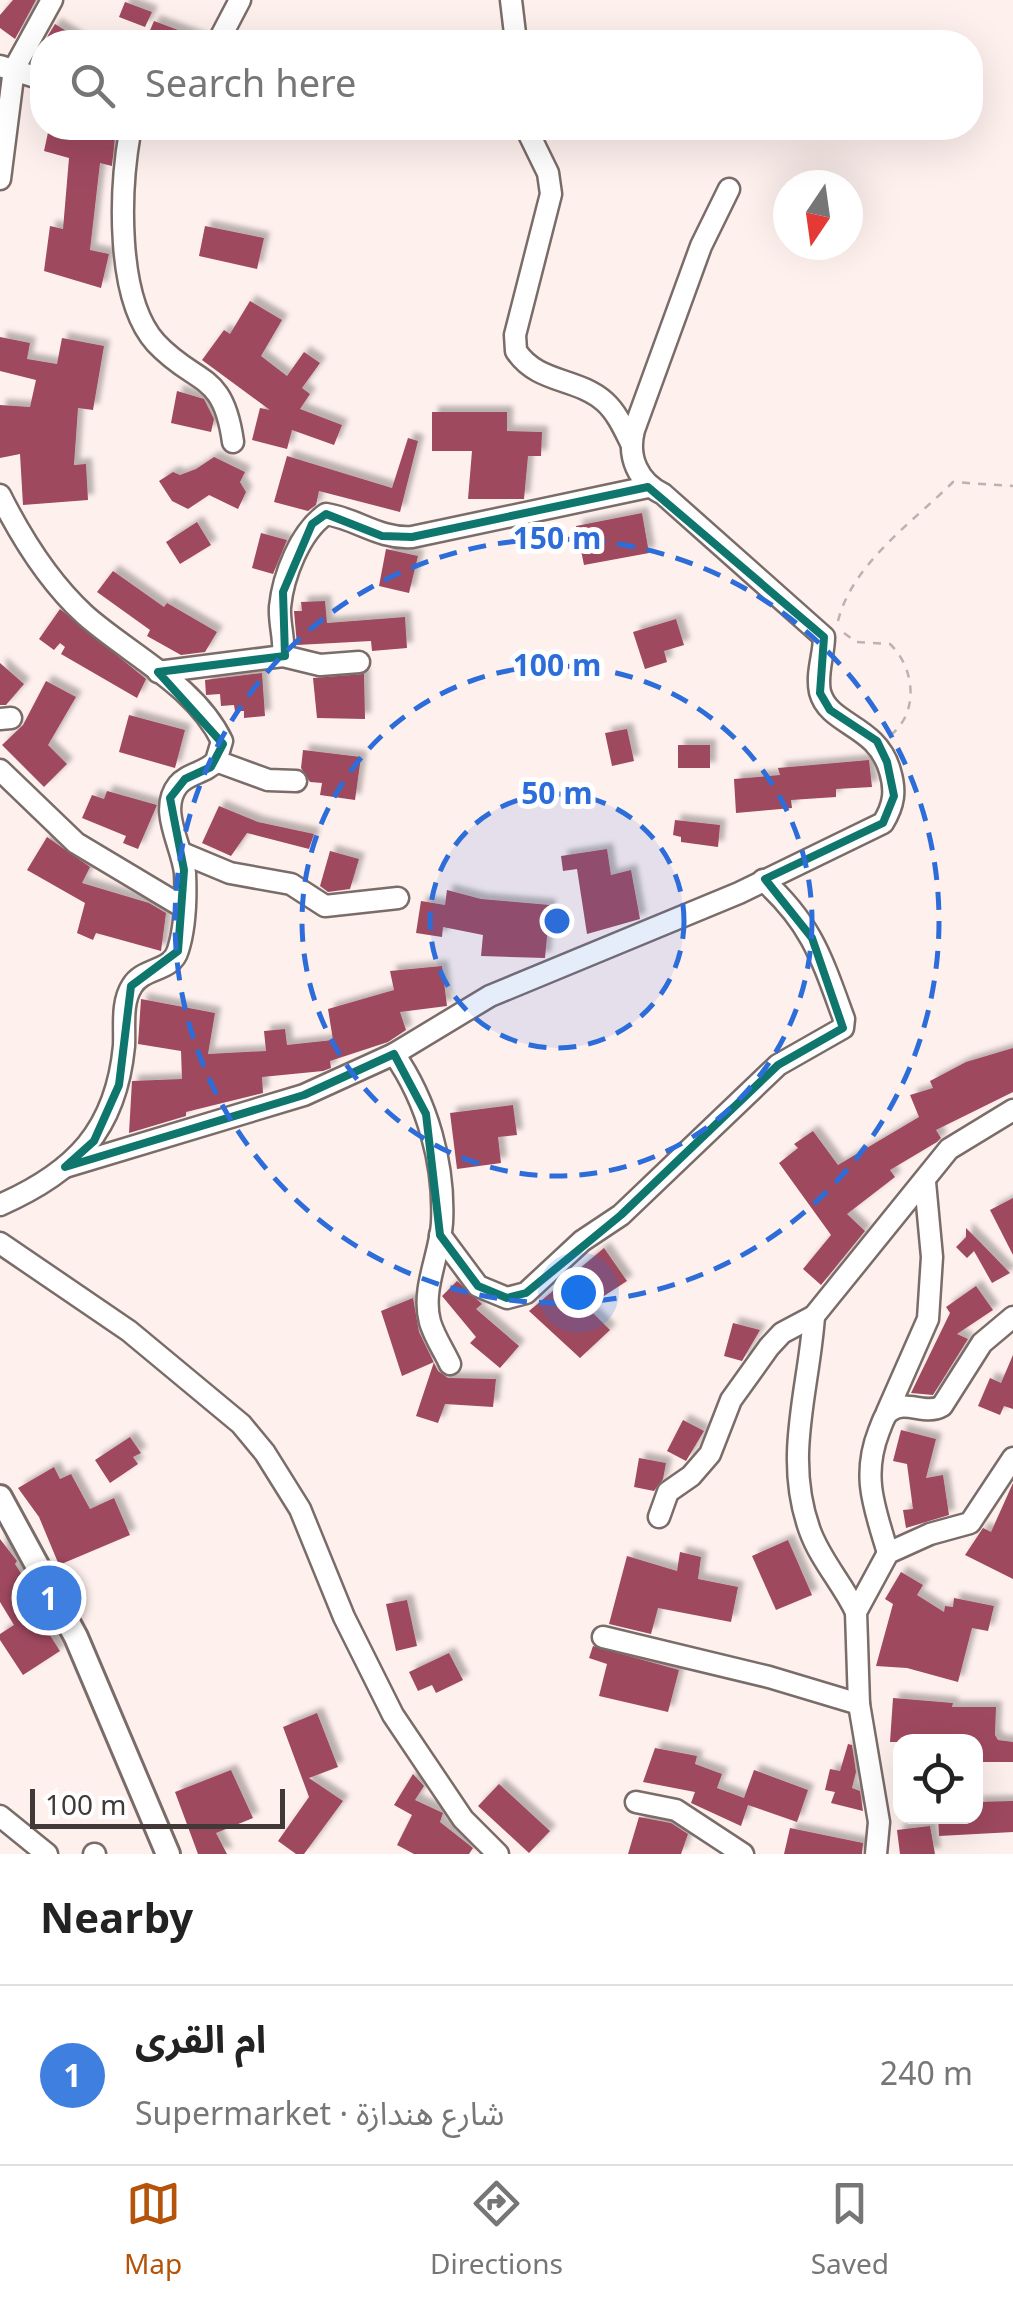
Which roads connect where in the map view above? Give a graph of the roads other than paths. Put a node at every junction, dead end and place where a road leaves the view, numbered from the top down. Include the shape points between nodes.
1 (52, 0) edge
2 (240, 0) edge
3 (511, 0) edge
4 (32, 30) edge
5 (224, 30) edge
6 (515, 30) edge
7 (30, 33) edge
8 (7, 68) edge
9 (131, 140) edge
10 (532, 140) edge
11 (0, 178) edge
12 (729, 189) dead end
13 (233, 442) dead end
14 (631, 443) junction
15 (648, 487) junction
16 (0, 495) edge
17 (283, 656) junction
18 (359, 662) dead end
19 (158, 672) junction
20 (216, 762) junction
21 (0, 770) edge
22 (296, 781) dead end
23 (182, 853) junction
24 (763, 880) junction
25 (398, 898) dead end
26 (183, 907) junction
27 (394, 1054) junction
28 (1013, 1110) edge
29 (65, 1167) junction
30 (925, 1182) junction
31 (23, 1196) junction
32 (0, 1205) edge
33 (440, 1235) junction
34 (2, 1239) edge
35 (814, 1316) junction
36 (1013, 1317) edge
37 (450, 1364) dead end
38 (887, 1412) junction
39 (1013, 1458) edge
40 (0, 1497) edge
41 (660, 1517) dead end
42 (888, 1553) junction
43 (856, 1612) junction
44 (602, 1637) dead end
45 (858, 1704) junction
46 (636, 1802) dead end
47 (0, 1816) edge
48 (47, 1854) edge
49 (168, 1854) edge
50 (498, 1854) edge
51 (743, 1854) edge
52 (876, 1854) edge

1 - 4 street
2 - 5 street
3 - 6 street
7 - 8 street
8 - 11 street
9 - 13 street via 124,206 133,297 156,342 223,398
10 - 14 street via 551,194 516,350 538,374 604,402
12 - 14 street via 701,246
14 - 15 street
15 - 17 street via 412,537 382,536 326,514 312,524 286,580
15 - 24 street via 824,637 820,693 830,710 877,741 894,785 883,823
16 - 19 street via 48,576 85,615
17 - 18 street via 320,665
17 - 19 street
19 - 20 street via 216,729 222,741
20 - 22 street via 268,780
20 - 23 street via 185,779 170,798
21 - 26 street via 76,843
23 - 25 street via 230,874 292,884 325,906
23 - 26 street
24 - 27 street via 490,996
24 - 33 street via 802,919 843,1028 778,1065 621,1215 526,1293 507,1298 478,1286
26 - 29 street via 173,959 144,972 125,1005 119,1085 106,1118 94,1141
27 - 29 street via 287,1100
27 - 33 street via 426,1114
28 - 30 street via 949,1149
29 - 31 street
30 - 35 street
30 - 38 street via 932,1257 928,1319
31 - 32 street
31 - 34 street
33 - 37 street via 429,1283 430,1320
34 - 50 street via 129,1330 241,1424 300,1509 394,1715 463,1820
35 - 41 street via 769,1347 732,1400 710,1454 668,1492
35 - 43 street via 799,1406 800,1490 812,1534
36 - 38 street via 982,1343 942,1406
38 - 42 street via 868,1481
39 - 42 street via 970,1523
40 - 49 street via 76,1637
42 - 43 street
43 - 45 street
44 - 45 street
45 - 52 street via 879,1822
46 - 51 street via 676,1810
47 - 48 street

